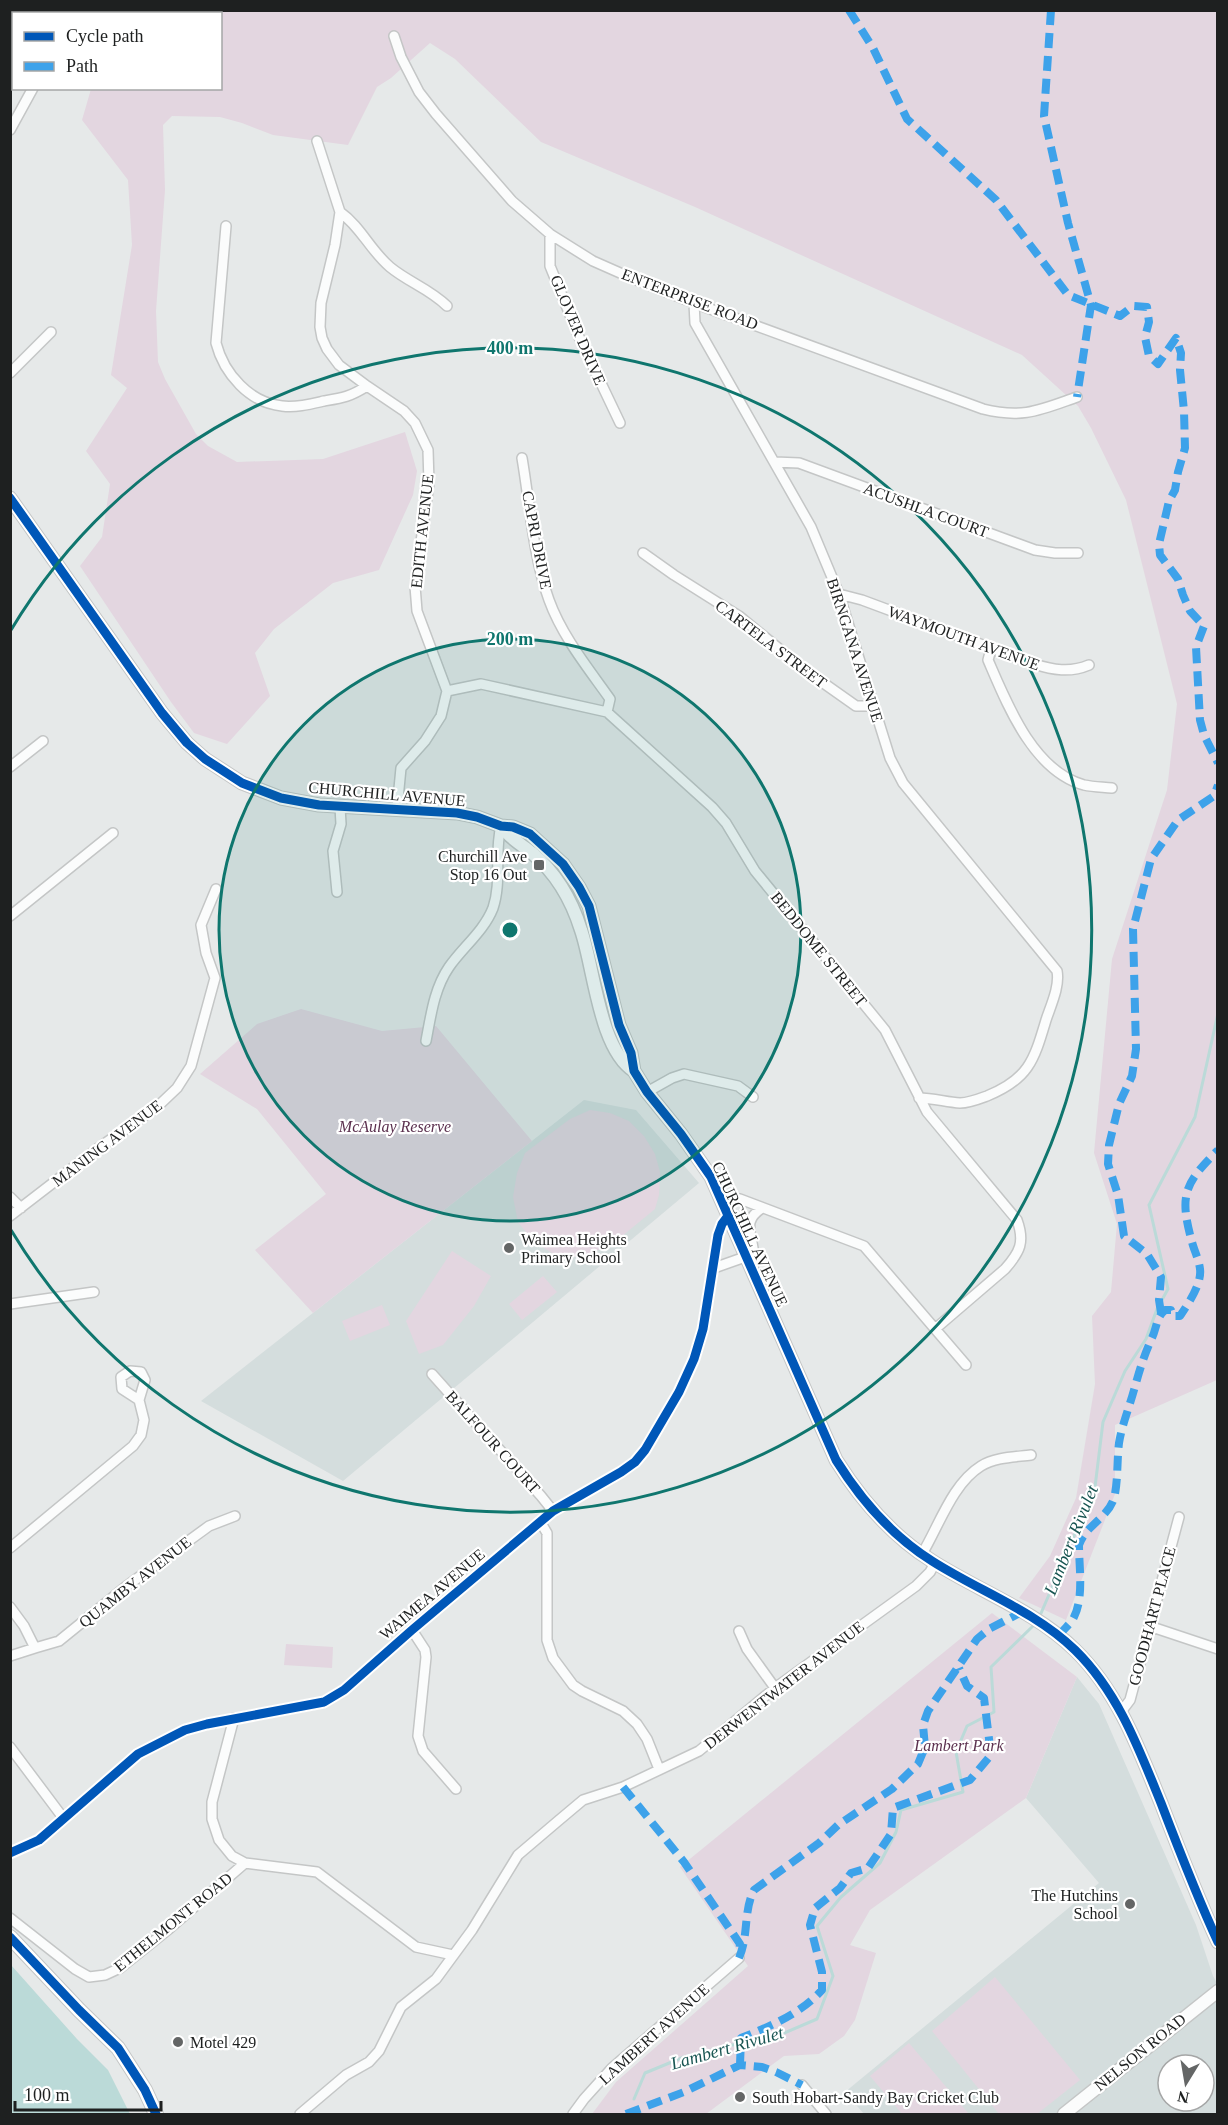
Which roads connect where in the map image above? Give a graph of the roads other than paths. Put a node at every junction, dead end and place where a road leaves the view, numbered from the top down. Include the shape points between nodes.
1 (394, 36) dead end
2 (32, 90) edge
3 (10, 130) edge
4 (317, 141) dead end
5 (340, 212) junction
6 (226, 226) dead end
7 (550, 234) junction
8 (694, 303) junction
9 (447, 306) dead end
10 (51, 332) dead end
11 (10, 372) edge
12 (366, 386) junction
13 (1077, 397) dead end
14 (620, 423) dead end
15 (522, 458) dead end
16 (775, 462) junction
17 (10, 498) edge
18 (643, 553) dead end
19 (1078, 553) dead end
20 (839, 594) junction
21 (991, 649) junction
22 (1089, 665) dead end
23 (447, 691) junction
24 (873, 706) junction
25 (607, 712) junction
26 (43, 741) dead end
27 (10, 768) edge
28 (1112, 788) dead end
29 (340, 807) junction
30 (397, 809) junction
31 (501, 826) junction
32 (113, 833) dead end
33 (216, 889) dead end
34 (336, 892) dead end
35 (11, 913) edge
36 (426, 1041) dead end
37 (647, 1092) junction
38 (753, 1097) dead end
39 (919, 1098) junction
40 (10, 1197) edge
41 (721, 1199) junction
42 (21, 1208) junction
43 (762, 1208) junction
44 (10, 1216) edge
45 (728, 1216) junction
46 (745, 1257) junction
47 (714, 1268) junction
48 (752, 1274) junction
49 (94, 1292) dead end
50 (10, 1304) edge
51 (935, 1329) junction
52 (966, 1365) dead end
53 (432, 1374) dead end
54 (139, 1400) dead end
55 (1031, 1455) dead end
56 (553, 1511) junction
57 (235, 1516) dead end
58 (1179, 1517) dead end
59 (541, 1523) junction
60 (10, 1548) edge
61 (922, 1554) junction
62 (935, 1563) junction
63 (10, 1607) edge
64 (1149, 1626) junction
65 (412, 1630) junction
66 (739, 1631) dead end
67 (35, 1648) junction
68 (1218, 1649) edge
69 (10, 1656) edge
70 (776, 1688) junction
71 (1121, 1712) junction
72 (234, 1718) junction
73 (10, 1747) edge
74 (659, 1768) junction
75 (456, 1789) dead end
76 (64, 1819) junction
77 (10, 1853) edge
78 (245, 1863) junction
79 (10, 1918) edge
80 (10, 1937) edge
81 (1218, 1942) edge
82 (453, 1955) junction
83 (739, 1958) dead end
84 (1218, 1991) edge
85 (802, 2085) dead end
86 (156, 2115) edge
87 (300, 2115) edge
88 (573, 2115) edge
89 (826, 2115) edge
90 (1064, 2115) edge

1 - 7 street, ENTERPRISE ROAD via 419,92 436,114 512,201
2 - 3 street
4 - 5 street, EDITH AVENUE
5 - 9 street via 353,221 387,264
5 - 12 street, EDITH AVENUE via 321,303 320,327 327,349 339,365
6 - 12 street via 216,343 235,380 265,402 283,406 351,396
7 - 8 street, ENTERPRISE ROAD via 593,261
7 - 14 street, GLOVER DRIVE via 550,266
8 - 13 street, ENTERPRISE ROAD via 983,409 1015,414 1034,412
8 - 16 street, BIRNGANA AVENUE via 696,323
10 - 11 street
12 - 23 street, EDITH AVENUE via 404,411 415,423 428,450 429,483 415,586 417,611
15 - 25 street, CAPRI DRIVE via 549,601 562,628 610,699
16 - 19 street, ACUSHLA COURT via 799,463 1035,550
16 - 20 street, BIRNGANA AVENUE via 812,527
17 - 29 street, CHURCHILL AVENUE via 187,743 242,783 281,798
18 - 24 street, CARTELA STREET via 739,616 856,706
20 - 21 street, WAYMOUTH AVENUE
20 - 24 street, BIRNGANA AVENUE
21 - 22 street, WAYMOUTH AVENUE via 1053,670
21 - 28 street via 988,660 1008,706 1048,763 1083,784
23 - 25 street, BEDDOME STREET via 481,684
23 - 30 street via 441,716 401,768
24 - 39 street, BIRNGANA AVENUE via 890,759 903,783 1057,970 1058,977 1036,1053 1020,1077 974,1101
25 - 39 street, BEDDOME STREET via 726,823 755,871 885,1030
26 - 27 street
29 - 30 street, CHURCHILL AVENUE
29 - 34 street via 341,824 333,851
30 - 31 street, CHURCHILL AVENUE via 457,813
31 - 36 street via 494,905 479,931 449,967 436,992
31 - 37 street, CHURCHILL AVENUE via 530,834 563,864 579,887 589,906 634,1071
32 - 35 street
33 - 42 street, MANING AVENUE via 201,925 215,978 191,1066 177,1088 157,1107
37 - 38 street via 684,1074 738,1086
37 - 41 street, CHURCHILL AVENUE via 701,1162
39 - 51 street, BEDDOME STREET via 1017,1220 1022,1233 1015,1257 1005,1269
40 - 42 street
41 - 43 street via 740,1199
41 - 45 street, CHURCHILL AVENUE
42 - 44 street, MANING AVENUE
43 - 48 street via 750,1219
43 - 51 street via 864,1246
45 - 46 street, CHURCHILL AVENUE
45 - 47 street, WAIMEA AVENUE via 718,1235
46 - 47 street
46 - 48 street, CHURCHILL AVENUE
47 - 56 street, WAIMEA AVENUE via 694,1359 645,1450 621,1472
48 - 61 street, CHURCHILL AVENUE via 836,1460 860,1497
49 - 50 street
51 - 52 street
53 - 56 street, BALFOUR COURT
54 - 60 street via 144,1420 141,1435 133,1446
55 - 61 street via 992,1461 976,1471 950,1501
56 - 59 street, WAIMEA AVENUE
57 - 67 street, QUAMBY AVENUE via 209,1526 59,1641
58 - 64 street, GOODHART PLACE
59 - 65 street, WAIMEA AVENUE
59 - 74 street via 546,1533 547,1640 553,1658 573,1684 623,1710 637,1724
61 - 62 street, CHURCHILL AVENUE
62 - 70 street, DERWENTWATER AVENUE via 916,1586
62 - 71 street, CHURCHILL AVENUE via 1029,1616 1076,1651
63 - 67 street
64 - 68 street
64 - 71 street, GOODHART PLACE via 1130,1700
65 - 72 street, WAIMEA AVENUE via 345,1690 324,1702
65 - 75 street via 426,1657 418,1736 423,1750
66 - 70 street via 747,1649
67 - 69 street, QUAMBY AVENUE
70 - 74 street, DERWENTWATER AVENUE via 699,1751
71 - 81 street, CHURCHILL AVENUE
72 - 76 street, WAIMEA AVENUE via 184,1730 138,1754
72 - 78 street via 212,1802 212,1819 219,1840 232,1856
73 - 76 street
74 - 82 street, DERWENTWATER AVENUE via 623,1787 583,1800 518,1855
76 - 77 street, WAIMEA AVENUE via 39,1840
78 - 79 street, ETHELMONT ROAD via 170,1928 105,1976 89,1977 75,1969
78 - 82 street via 317,1872 416,1947
80 - 86 main road via 118,2048
82 - 87 street, DERWENTWATER AVENUE via 436,1980 401,2007 379,2051 369,2062 346,2075
83 - 88 street, LAMBERT AVENUE via 612,2068
84 - 90 street, NELSON ROAD
85 - 89 street

